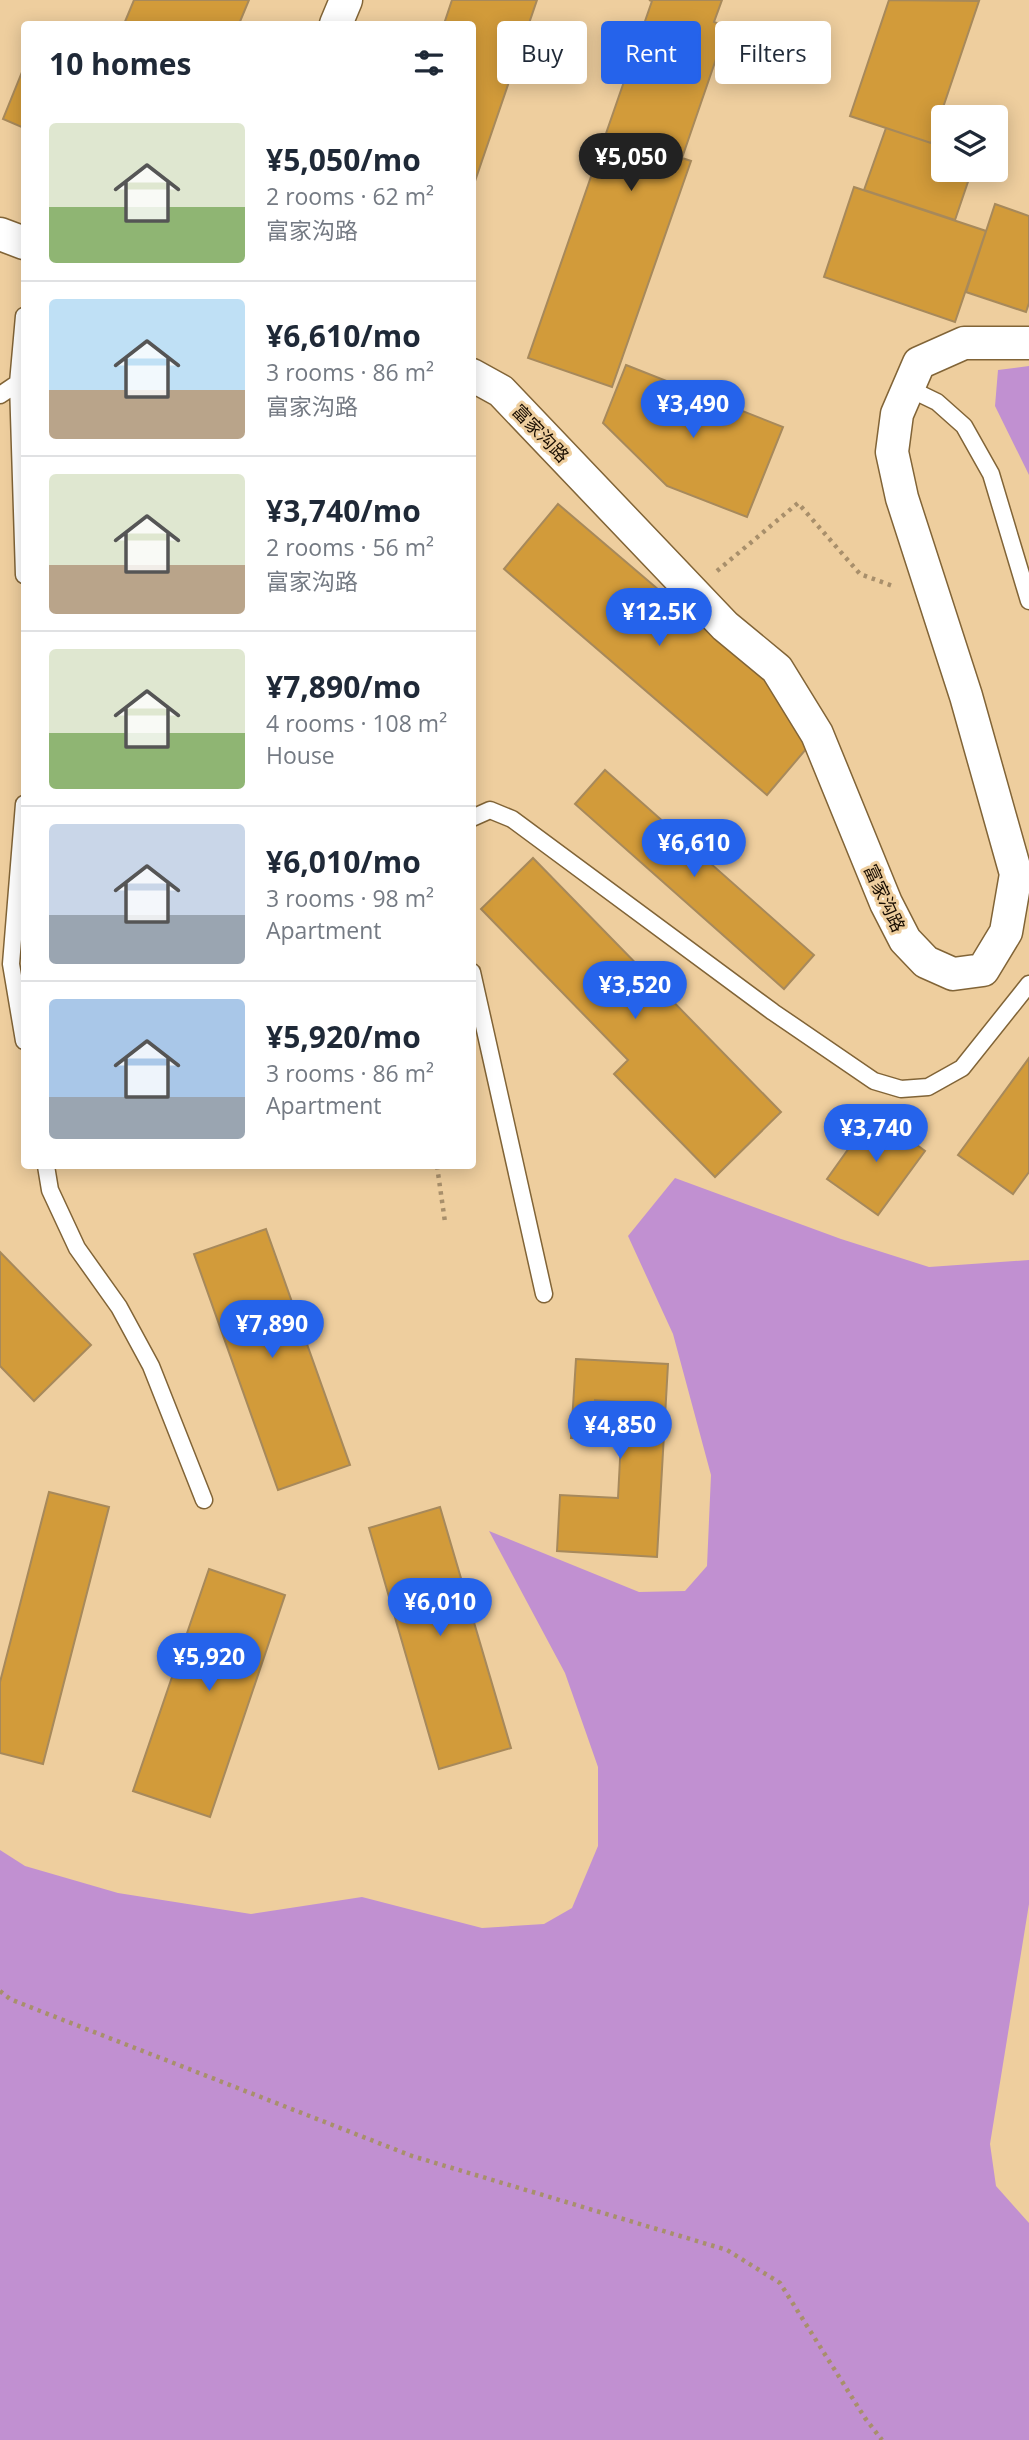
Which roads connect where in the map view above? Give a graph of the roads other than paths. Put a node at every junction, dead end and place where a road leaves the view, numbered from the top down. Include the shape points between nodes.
1 (346, 0) edge
2 (338, 21) edge
3 (0, 234) edge
4 (21, 242) edge
5 (1029, 343) edge
6 (21, 350) edge
7 (476, 377) edge
8 (18, 383) junction
9 (908, 388) junction
10 (0, 395) edge
11 (21, 480) edge
12 (1029, 601) edge
13 (476, 816) edge
14 (21, 841) edge
15 (1029, 985) edge
16 (476, 990) edge
17 (21, 1023) edge
18 (46, 1169) edge
19 (544, 1294) dead end
20 (204, 1500) dead end

1 - 2 street
3 - 4 street
5 - 9 street, 富家沟路 via 964,343 919,363
6 - 8 lane
7 - 9 street, 富家沟路 via 501,391 725,626 777,668 817,734 905,940 926,962 953,974 983,970 1006,932 1016,874 902,498 892,452 897,414
8 - 10 lane
8 - 11 lane
9 - 12 lane via 937,402 964,426 991,474
13 - 15 lane via 491,810 512,819 773,1013 874,1081 901,1089 928,1087 962,1068
14 - 17 lane via 11,964
16 - 19 lane
18 - 20 lane via 50,1190 77,1248 151,1366

